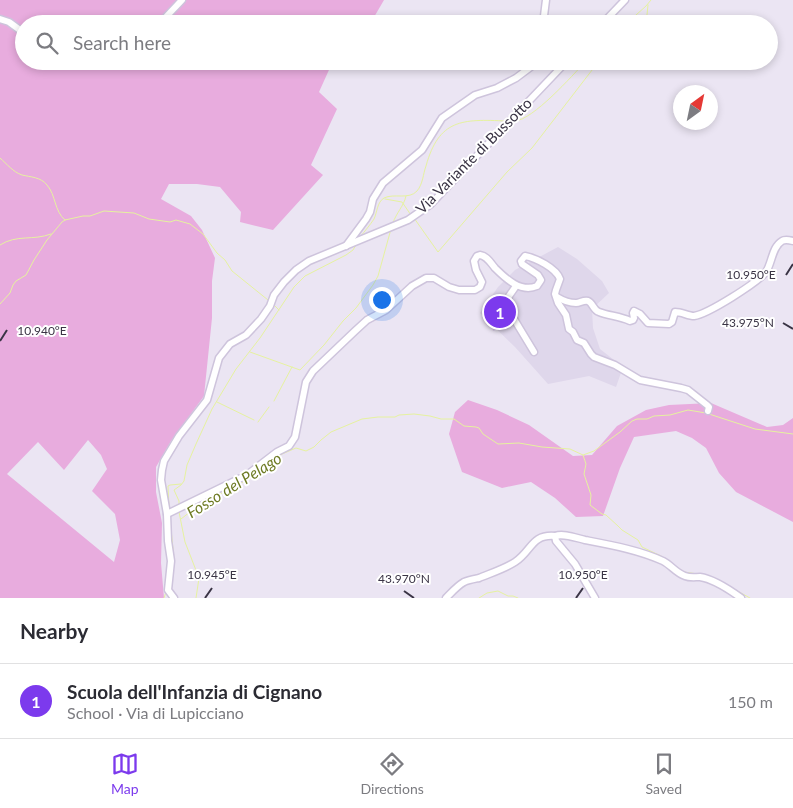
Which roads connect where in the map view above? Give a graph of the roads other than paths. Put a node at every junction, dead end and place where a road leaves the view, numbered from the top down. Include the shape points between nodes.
1 (182, 0) edge
2 (546, 0) edge
3 (625, 0) edge
4 (168, 15) edge
5 (544, 15) edge
6 (611, 15) edge
7 (0, 19) edge
8 (15, 26) edge
9 (527, 70) edge
10 (558, 70) edge
11 (793, 241) edge
12 (349, 245) junction
13 (516, 286) junction
14 (557, 297) junction
15 (534, 352) dead end
16 (708, 411) dead end
17 (170, 513) junction
18 (555, 536) junction
19 (174, 598) edge
20 (446, 598) edge
21 (596, 598) edge
22 (741, 598) edge

1 - 4 street
2 - 5 street
3 - 6 street
7 - 8 street
9 - 12 street via 497,88 475,95 442,118 422,150 383,183 373,199 370,212
10 - 12 street, Via Variante di Bussotto via 430,204 408,220
11 - 14 street via 780,242 765,272 740,293 696,316 675,312 669,324 648,323 634,311 634,318 630,321 599,312 589,302 569,302
12 - 17 street, Via Variante di Bussotto via 309,261 296,270 274,294 262,319 230,344 219,358 208,400 164,461 162,480
13 - 14 street via 534,288 540,283 538,275 522,264 522,259 529,256 558,274
13 - 15 street via 507,303
13 - 17 street via 485,256 480,255 474,261 482,282 478,289 455,290 430,277 417,283 386,310 367,320 313,371 306,382 295,437 289,446 248,475
14 - 16 street via 566,315 568,329 594,357 640,380 688,390 707,405
17 - 19 street, Via Variante di Bussotto via 168,590
18 - 20 street via 542,536 505,568 465,582
18 - 21 street
18 - 22 street via 571,536 635,551 668,564 683,576 700,577

